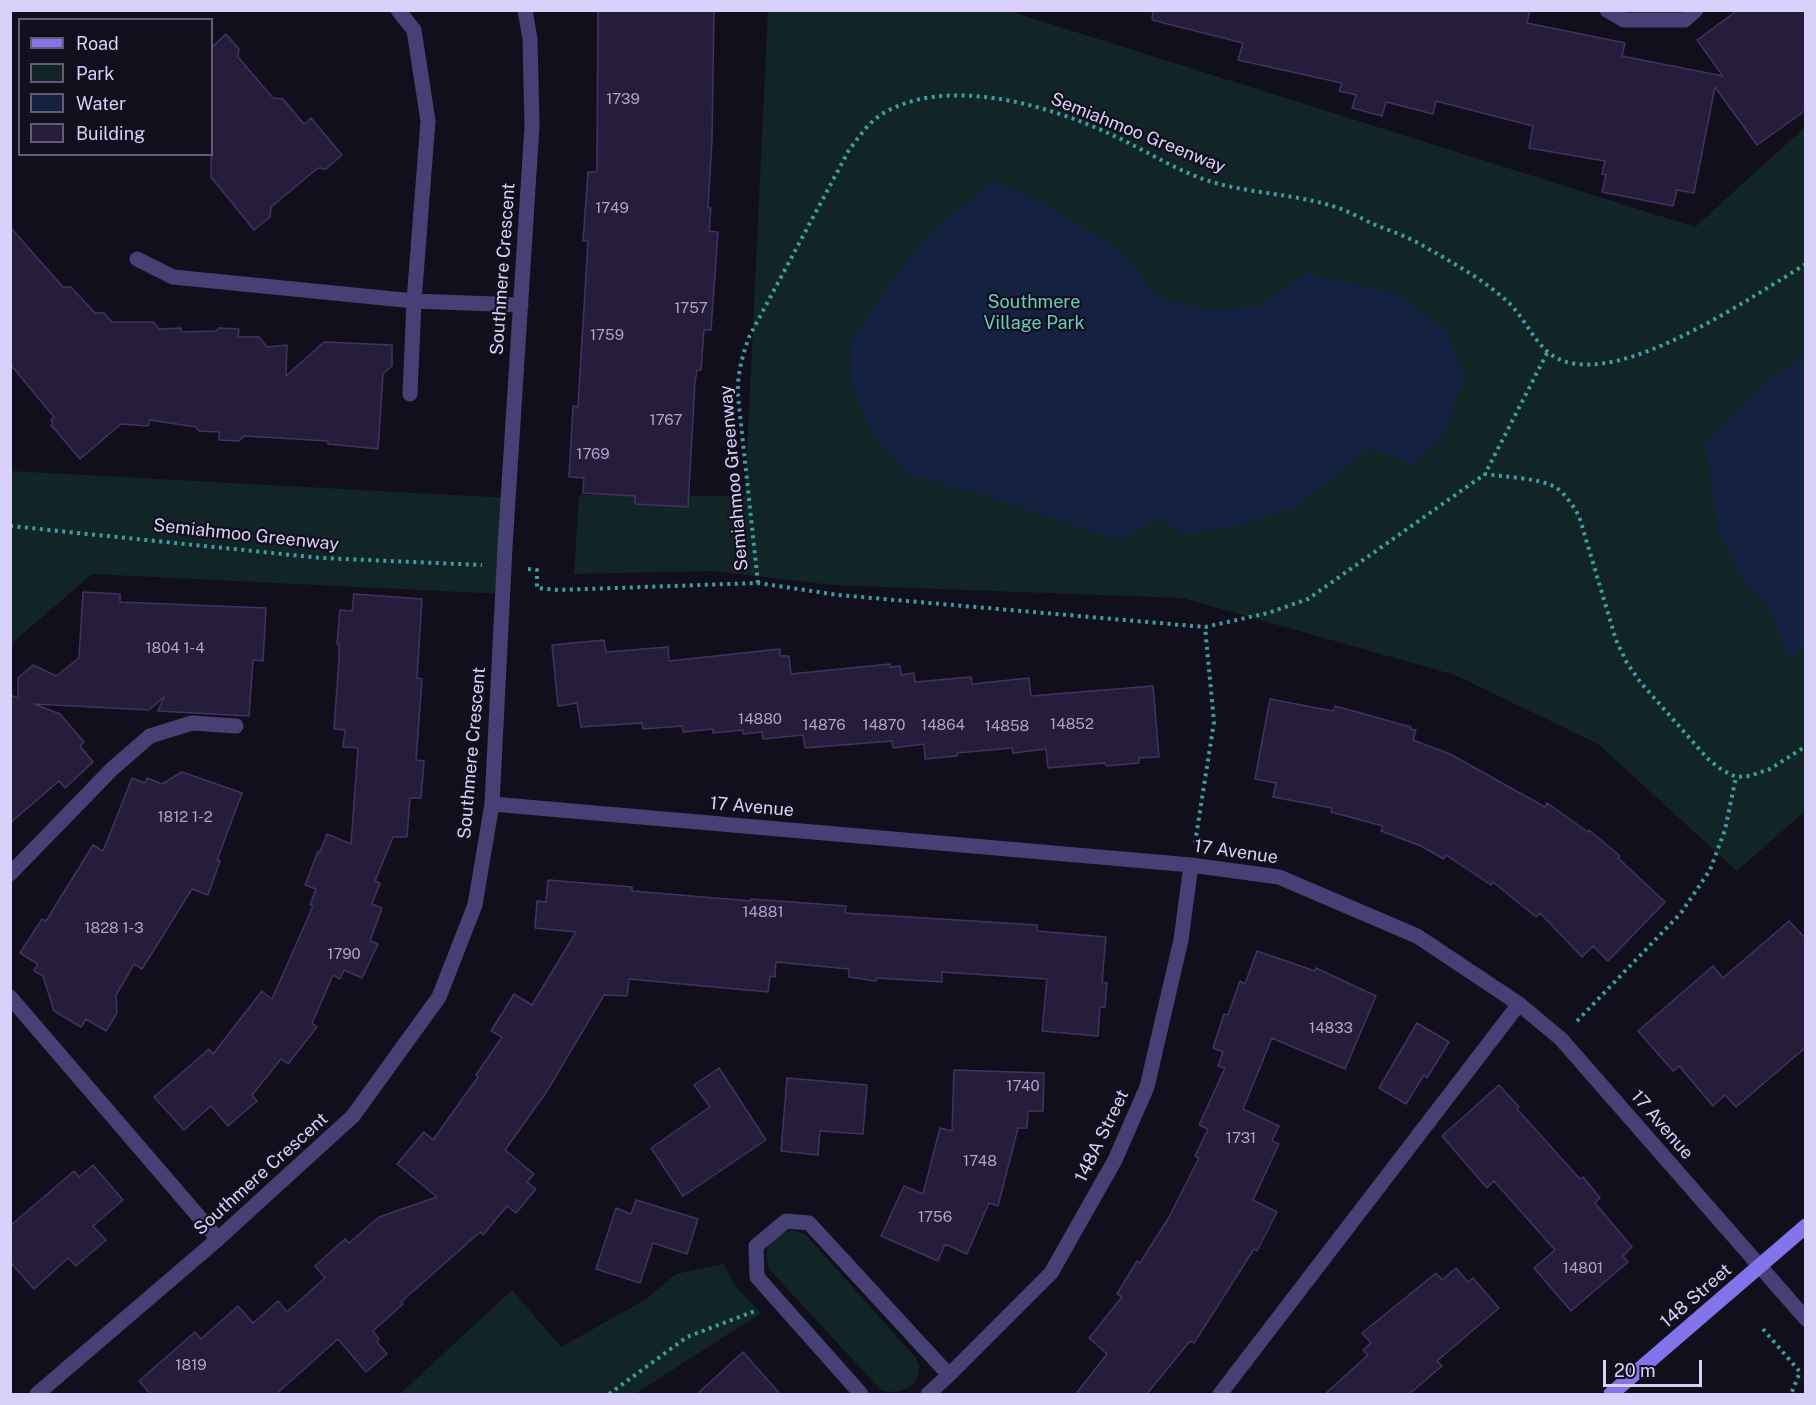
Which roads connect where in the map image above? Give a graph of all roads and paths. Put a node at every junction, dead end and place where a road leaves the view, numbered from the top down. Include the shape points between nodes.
1 (398, 10) edge
2 (525, 10) edge
3 (1607, 10) edge
4 (1696, 10) edge
5 (137, 259) dead end
6 (1806, 264) edge
7 (414, 301) junction
8 (520, 306) junction
9 (1547, 353) junction
10 (410, 394) dead end
11 (1485, 474) junction
12 (10, 526) edge
13 (480, 565) dead end
14 (537, 570) dead end
15 (758, 583) junction
16 (1205, 627) junction
17 (236, 726) dead end
18 (1806, 746) edge
19 (1737, 777) junction
20 (492, 804) junction
21 (1191, 865) junction
22 (10, 874) edge
23 (10, 997) edge
24 (1519, 1005) junction
25 (1561, 1039) junction
26 (1806, 1226) edge
27 (218, 1239) junction
28 (1759, 1266) junction
29 (778, 1303) junction
30 (1806, 1319) edge
31 (1763, 1329) dead end
32 (949, 1376) junction
33 (37, 1395) edge
34 (609, 1395) edge
35 (861, 1395) edge
36 (928, 1395) edge
37 (1220, 1395) edge
38 (1611, 1395) edge
39 (1791, 1395) edge

1 - 7 street via 414,30 428,121
2 - 8 street, Southmere Crescent via 530,39 532,126
3 - 4 street via 1624,20 1685,20
5 - 7 street via 173,277
6 - 9 path via 1703,326 1656,348 1618,360 1579,365
7 - 8 street
7 - 10 street
8 - 20 street, Southmere Crescent
9 - 11 path
9 - 15 path, Semiahmoo Greenway via 1509,303 1483,282 1424,246 1330,205 1214,182 1045,108 979,97 924,98 881,115 849,150 743,352 738,396
11 - 16 path via 1308,599
11 - 19 path via 1555,487 1568,499 1579,516 1616,640 1627,663 1708,759
12 - 13 path, Semiahmoo Greenway via 321,558
14 - 15 path, Semiahmoo Greenway via 537,588 558,590
15 - 16 path via 838,595
16 - 21 path via 1214,722
17 - 22 street via 192,723 150,736 112,769
18 - 19 path via 1770,769
19 - 25 path via 1725,830 1710,870 1681,913
20 - 21 street, 17 Avenue
20 - 27 street, Southmere Crescent via 475,905 439,997 353,1116
21 - 24 street, 17 Avenue via 1279,877 1417,936
21 - 32 street, 148A Street via 1181,940 1147,1087 1116,1160 1051,1273
23 - 27 street
24 - 25 street, 17 Avenue
24 - 37 street
25 - 28 street, 17 Avenue
26 - 28 main road, 148 Street
27 - 33 street, Southmere Crescent
28 - 30 street, 17 Avenue
28 - 38 main road, 148 Street
29 - 32 street via 756,1277 756,1246 786,1221 809,1223
29 - 34 path via 687,1337
29 - 35 street
31 - 39 path via 1800,1372
32 - 36 street, 148A Street

